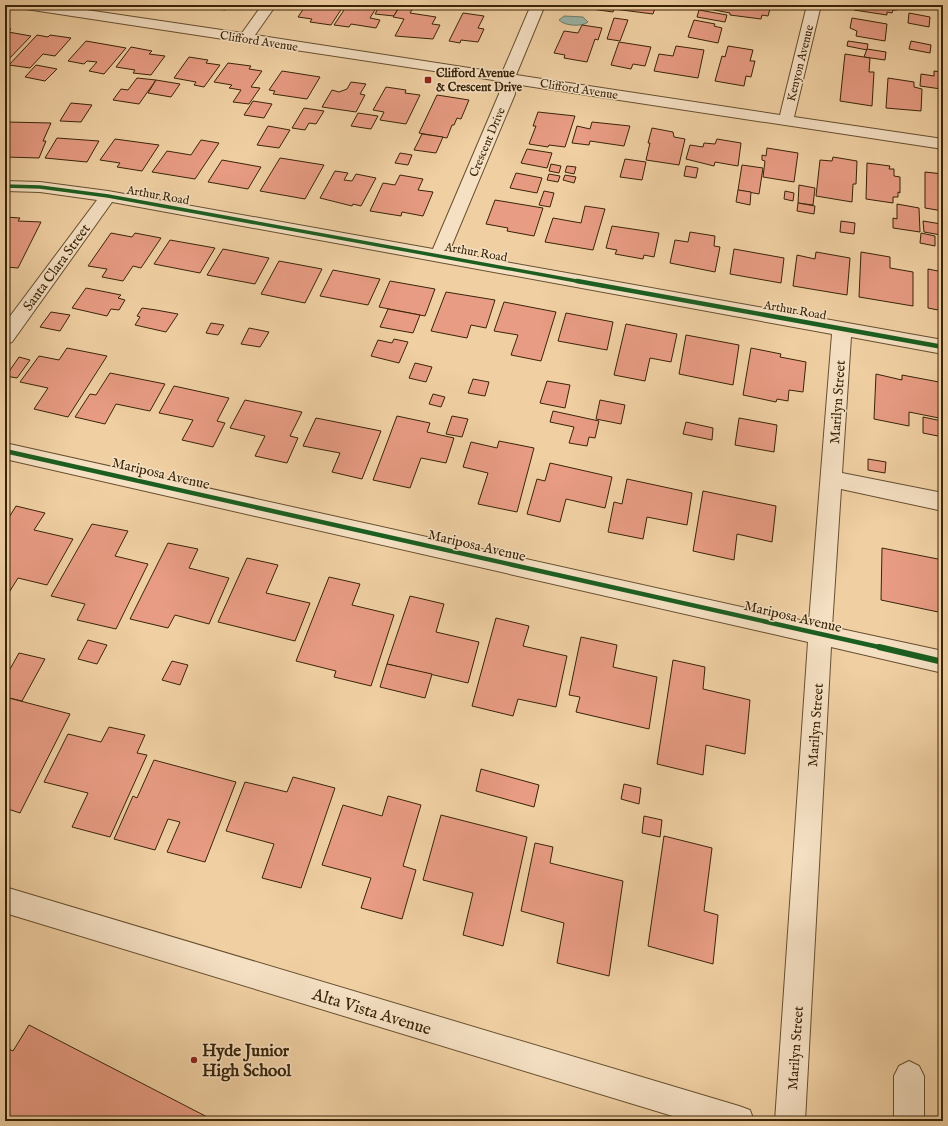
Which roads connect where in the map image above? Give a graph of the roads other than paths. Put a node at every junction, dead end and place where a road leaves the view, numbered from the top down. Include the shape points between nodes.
1 (26, 5) edge
2 (269, 5) edge
3 (538, 5) edge
4 (814, 5) edge
5 (245, 38) junction
6 (508, 78) junction
7 (786, 120) junction
8 (943, 144) edge
9 (5, 186) edge
10 (108, 196) junction
11 (439, 255) junction
12 (842, 329) junction
13 (5, 337) edge
14 (943, 347) edge
15 (5, 450) edge
16 (831, 479) junction
17 (943, 502) edge
18 (820, 634) junction
19 (943, 662) edge
20 (5, 900) edge
21 (909, 1076) dead end
22 (739, 1121) edge
23 (790, 1121) edge
24 (909, 1121) edge

1 - 5 street, Clifford Avenue
2 - 5 street
3 - 6 street, Crescent Drive
4 - 7 street, Kenyon Avenue
5 - 6 street, Clifford Avenue
6 - 7 street, Clifford Avenue
6 - 11 street, Crescent Drive via 507,94
7 - 8 street, Clifford Avenue
9 - 10 street, Arthur Road
10 - 11 street, Arthur Road
10 - 13 street, Santa Clara Street
11 - 12 street, Arthur Road
12 - 14 street, Arthur Road
12 - 16 street, Marilyn Street
15 - 18 street, Mariposa Avenue
16 - 17 street
16 - 18 street, Marilyn Street
18 - 19 street, Mariposa Avenue
18 - 23 street, Marilyn Street
20 - 22 street, Alta Vista Avenue
21 - 24 street

